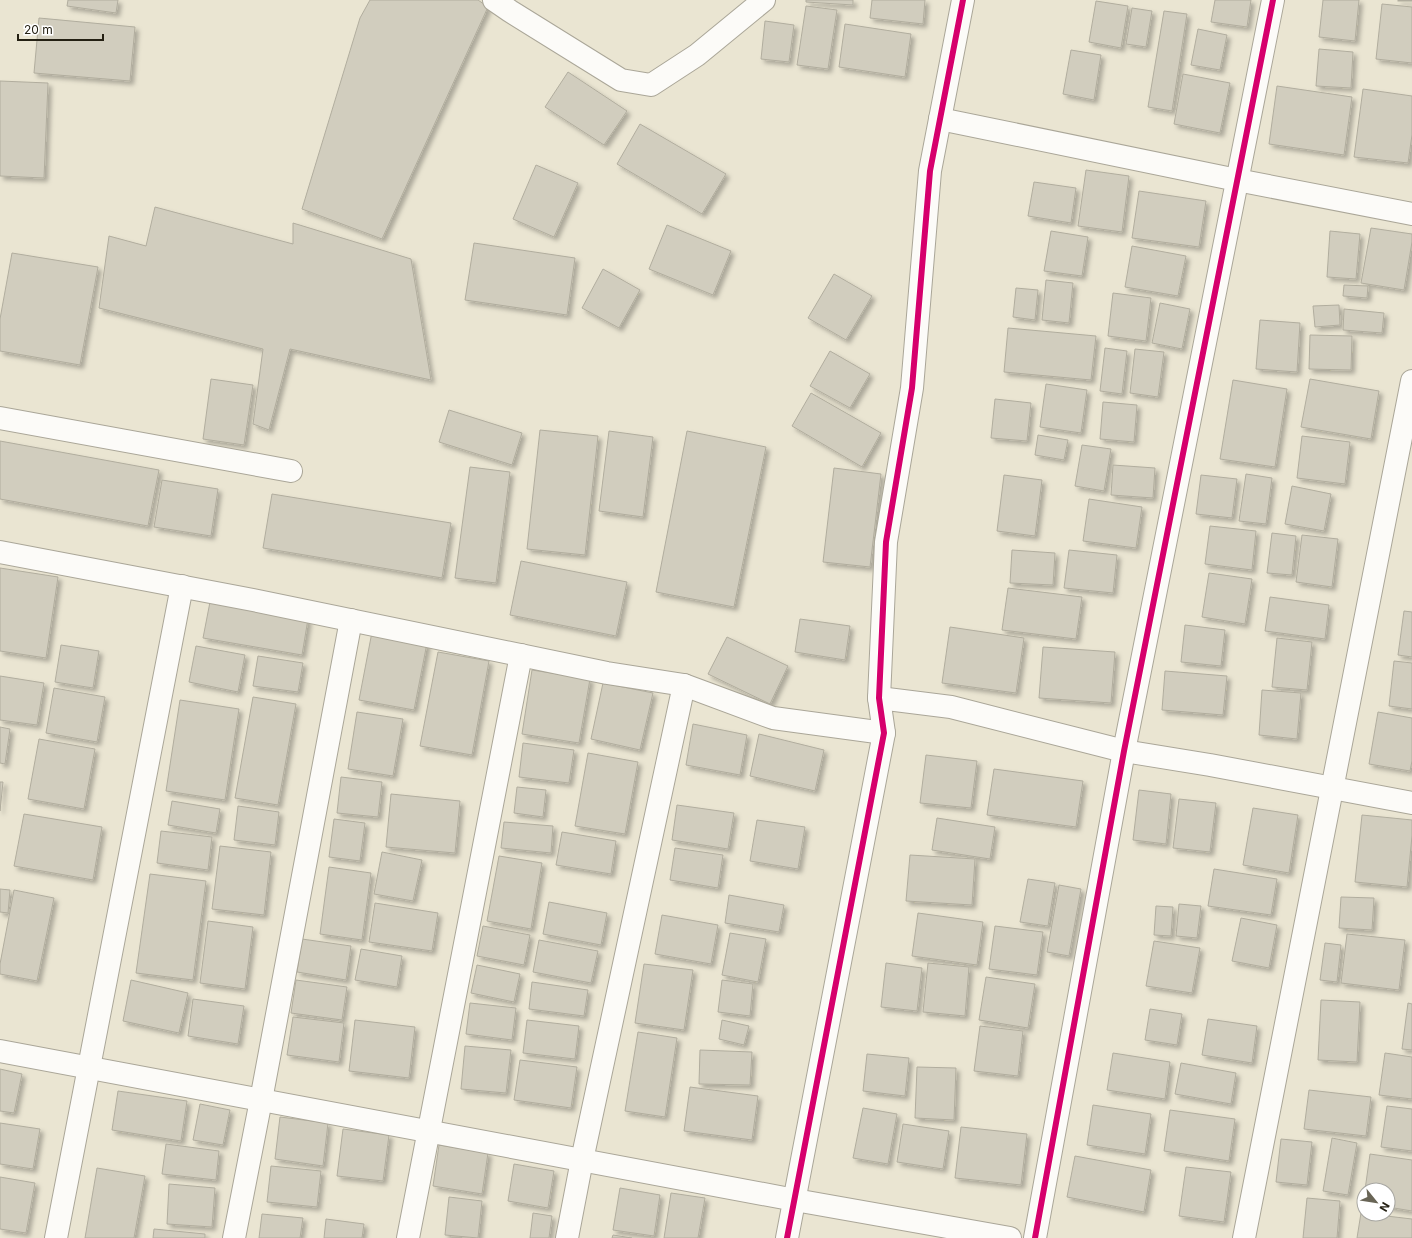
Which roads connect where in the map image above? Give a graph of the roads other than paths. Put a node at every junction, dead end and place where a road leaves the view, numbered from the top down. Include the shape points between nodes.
1 (764, 0) edge
2 (963, 0) edge
3 (1273, 0) edge
4 (507, 4) edge
5 (940, 118) junction
6 (1237, 180) junction
7 (1412, 214) edge
8 (1412, 381) edge
9 (0, 418) edge
10 (291, 471) dead end
11 (0, 552) edge
12 (182, 586) junction
13 (351, 620) junction
14 (521, 655) junction
15 (684, 685) junction
16 (879, 698) junction
17 (884, 733) junction
18 (1124, 751) junction
19 (1332, 788) junction
20 (1412, 803) edge
21 (0, 1051) edge
22 (88, 1068) junction
23 (261, 1100) junction
24 (428, 1131) junction
25 (582, 1160) junction
26 (795, 1200) junction
27 (56, 1238) edge
28 (234, 1238) edge
29 (408, 1238) edge
30 (567, 1238) edge
31 (787, 1238) edge
32 (1010, 1238) edge
33 (1035, 1238) edge
34 (1244, 1238) edge

1 - 4 street via 697,56 650,84 621,80
2 - 5 street
3 - 6 street
5 - 6 street
5 - 16 street via 930,171 912,388 886,542
6 - 7 street
6 - 18 street
8 - 19 street
9 - 10 street
11 - 12 street
12 - 13 street
12 - 22 street
13 - 14 street
13 - 23 street
14 - 15 street via 606,673
14 - 24 street
15 - 17 street via 774,718
15 - 25 street
16 - 17 street
16 - 18 street via 951,707
17 - 26 street
18 - 19 street
18 - 33 street
19 - 20 street
19 - 34 street
21 - 22 street
22 - 23 street
22 - 27 street
23 - 24 street
23 - 28 street
24 - 25 street
24 - 29 street
25 - 26 street
25 - 30 street
26 - 31 street
26 - 32 street

